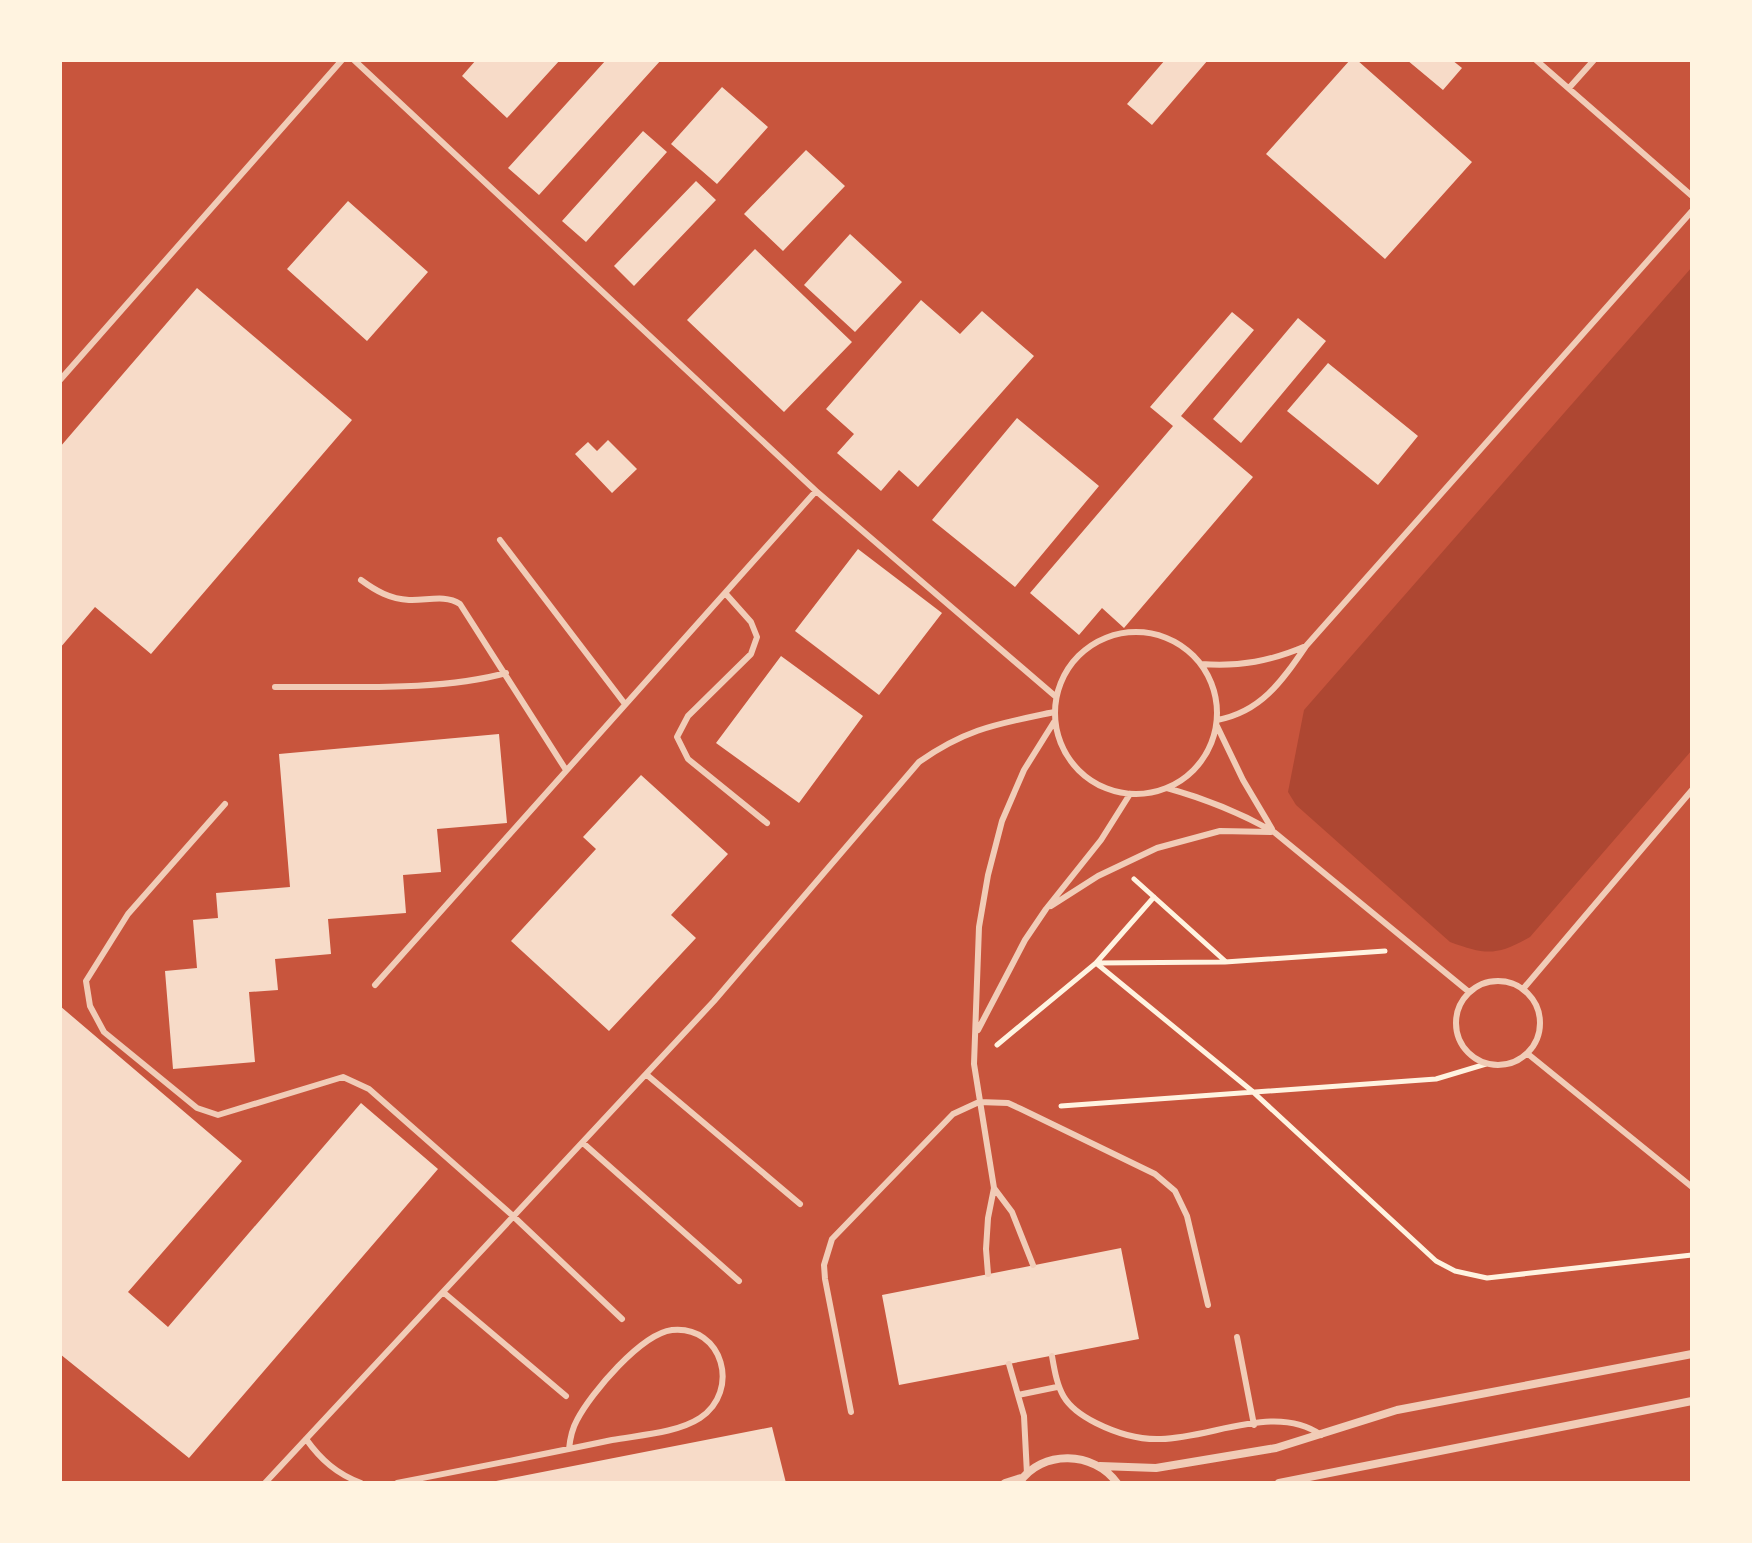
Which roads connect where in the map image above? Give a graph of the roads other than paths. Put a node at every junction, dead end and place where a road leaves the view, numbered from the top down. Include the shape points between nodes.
1 (342, 60) edge
2 (354, 60) edge
3 (1536, 60) edge
4 (1594, 60) edge
5 (1569, 88) junction
6 (1692, 196) edge
7 (1692, 211) edge
8 (60, 380) edge
9 (816, 491) junction
10 (500, 540) dead end
11 (361, 580) dead end
12 (726, 594) junction
13 (1306, 646) junction
14 (1201, 664) junction
15 (506, 673) junction
16 (275, 687) dead end
17 (1055, 696) junction
18 (625, 704) junction
19 (1054, 712) junction
20 (1054, 722) junction
21 (1217, 722) junction
22 (566, 770) junction
23 (1167, 788) junction
24 (1692, 790) edge
25 (1130, 794) junction
26 (225, 804) dead end
27 (767, 823) dead end
28 (1274, 832) junction
29 (1046, 909) junction
30 (375, 985) dead end
31 (1523, 989) junction
32 (1469, 992) junction
33 (976, 1033) junction
34 (1528, 1054) junction
35 (647, 1075) junction
36 (979, 1102) junction
37 (583, 1143) junction
38 (1692, 1187) edge
39 (994, 1188) junction
40 (800, 1204) dead end
41 (513, 1216) junction
42 (1033, 1265) dead end
43 (988, 1274) dead end
44 (739, 1281) dead end
45 (443, 1292) junction
46 (1208, 1305) dead end
47 (622, 1319) dead end
48 (1237, 1337) dead end
49 (1692, 1354) edge
50 (1052, 1356) dead end
51 (1009, 1364) dead end
52 (1057, 1387) junction
53 (1018, 1395) junction
54 (566, 1396) dead end
55 (1692, 1401) edge
56 (851, 1412) dead end
57 (1254, 1425) junction
58 (1321, 1435) junction
59 (306, 1439) junction
60 (569, 1449) junction
61 (1100, 1466) junction
62 (1022, 1478) edge
63 (265, 1483) edge
64 (361, 1483) edge
65 (397, 1483) edge
66 (1005, 1483) edge
67 (1117, 1483) edge
68 (1279, 1483) edge

1 - 8 lane
2 - 9 lane
3 - 5 lane
4 - 5 lane
5 - 6 lane
7 - 13 lane
9 - 12 lane
9 - 17 lane
10 - 18 lane
11 - 15 lane via 388,596 454,600
12 - 18 lane
12 - 27 lane via 757,637 751,654 688,716 677,737 688,759
13 - 14 lane via 1255,664
13 - 21 lane via 1267,697
14 - 17 lane via 1178,643 1149,633 1118,633 1089,645 1067,668
14 - 21 lane via 1214,690
15 - 16 lane via 442,684
15 - 22 lane
17 - 19 lane
18 - 22 lane
19 - 20 lane
19 - 35 lane via 972,731 919,762
20 - 25 lane via 1067,757 1094,783
20 - 33 lane via 1024,770 1002,821 988,875 979,927
21 - 23 lane via 1200,763
21 - 28 lane
22 - 30 lane
23 - 25 lane
23 - 28 lane via 1216,803
24 - 31 lane
25 - 29 lane
26 - 41 lane via 128,914 86,981 90,1006 104,1032 197,1108 218,1115 343,1077 369,1089
28 - 29 lane via 1220,831 1157,848
28 - 32 lane
29 - 33 lane
31 - 32 lane via 1506,981 1486,982
31 - 34 lane via 1539,1008 1540,1033
32 - 34 lane via 1457,1011 1456,1033 1467,1052 1486,1064 1508,1065
33 - 36 lane
34 - 38 lane
35 - 37 lane
35 - 40 lane
36 - 39 lane
36 - 46 lane via 1008,1103 1155,1174 1175,1191 1187,1216
36 - 56 lane via 953,1114 841,1229 826,1252 825,1279
37 - 41 lane
37 - 44 lane
39 - 42 lane via 1012,1212
39 - 43 lane
41 - 45 lane
41 - 47 lane
45 - 54 lane
45 - 59 lane
48 - 57 lane
49 - 58 street via 1397,1410
50 - 52 lane
51 - 53 lane
52 - 53 lane
52 - 57 lane via 1087,1418 1135,1437 1162,1439
53 - 62 lane via 1024,1416
55 - 68 street
57 - 58 lane via 1287,1421
58 - 61 street via 1156,1468
59 - 63 lane
59 - 64 lane via 336,1471
60 - 60 lane via 700,1418 722,1390 718,1352 685,1330 656,1334 629,1355 585,1408
60 - 65 lane
61 - 62 street via 1055,1459
61 - 67 street
62 - 66 street

